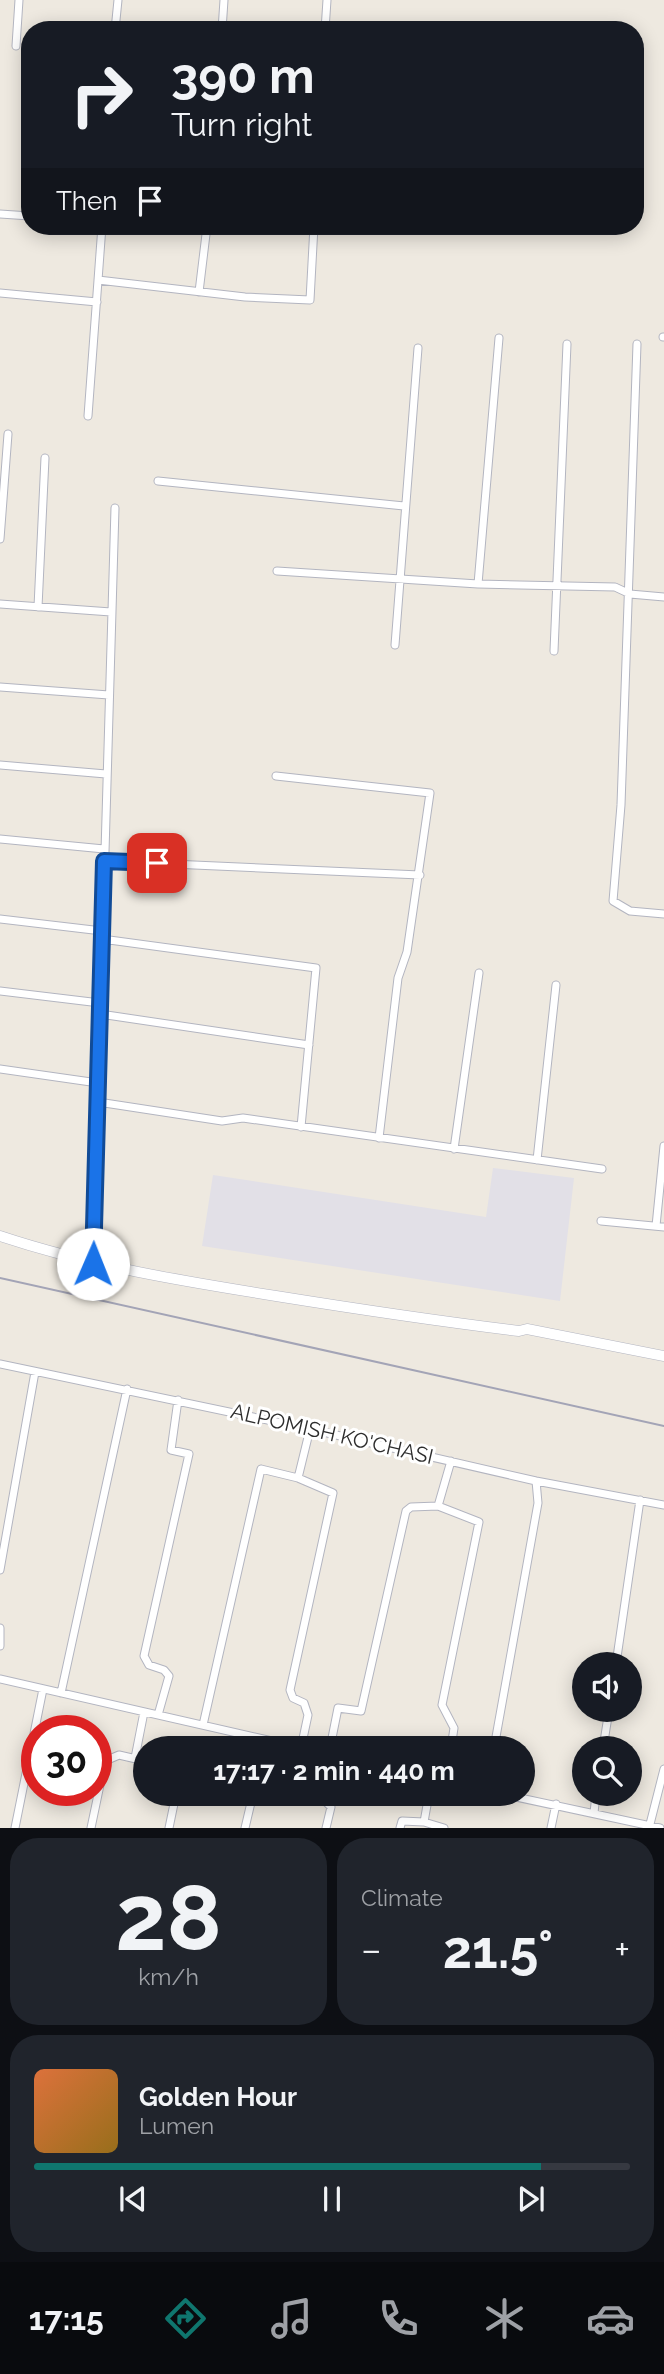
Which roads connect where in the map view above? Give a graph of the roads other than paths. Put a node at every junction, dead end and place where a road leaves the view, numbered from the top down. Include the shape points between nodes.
1 (19, 0) edge
2 (118, 0) edge
3 (224, 0) edge
4 (327, 0) edge
5 (116, 21) edge
6 (223, 21) edge
7 (326, 21) edge
8 (16, 46) dead end
9 (0, 214) edge
10 (21, 215) edge
11 (101, 235) edge
12 (205, 235) edge
13 (314, 235) edge
14 (98, 280) junction
15 (199, 292) junction
16 (0, 293) edge
17 (97, 302) junction
18 (499, 338) dead end
19 (567, 344) dead end
20 (637, 344) dead end
21 (418, 348) dead end
22 (88, 416) dead end
23 (8, 433) dead end
24 (45, 458) dead end
25 (158, 481) dead end
26 (404, 506) junction
27 (115, 508) dead end
28 (0, 540) edge
29 (277, 571) dead end
30 (398, 579) junction
31 (478, 584) junction
32 (555, 586) junction
33 (630, 594) junction
34 (664, 597) edge
35 (0, 604) edge
36 (38, 607) junction
37 (111, 611) junction
38 (395, 645) dead end
39 (554, 651) dead end
40 (0, 687) edge
41 (108, 695) junction
42 (0, 765) edge
43 (106, 774) junction
44 (276, 776) dead end
45 (0, 839) edge
46 (104, 849) junction
47 (104, 861) junction
48 (420, 875) junction
49 (664, 914) edge
50 (0, 919) edge
51 (102, 935) junction
52 (479, 973) dead end
53 (556, 985) dead end
54 (0, 991) edge
55 (100, 1003) junction
56 (100, 1014) junction
57 (309, 1045) junction
58 (0, 1069) edge
59 (98, 1083) junction
60 (98, 1102) junction
61 (301, 1127) junction
62 (379, 1138) junction
63 (664, 1146) edge
64 (454, 1149) junction
65 (537, 1160) junction
66 (603, 1169) dead end
67 (601, 1221) dead end
68 (660, 1227) edge
69 (0, 1236) edge
70 (93, 1264) junction
71 (519, 1331) junction
72 (664, 1356) edge
73 (664, 1362) edge
74 (0, 1364) edge
75 (35, 1372) junction
76 (127, 1389) junction
77 (178, 1400) junction
78 (310, 1429) junction
79 (451, 1461) junction
80 (298, 1478) junction
81 (536, 1481) junction
82 (640, 1500) junction
83 (664, 1505) edge
84 (439, 1506) junction
85 (0, 1570) edge
86 (0, 1628) edge
87 (0, 1646) edge
88 (618, 1652) edge
89 (0, 1680) edge
90 (43, 1689) junction
91 (61, 1693) junction
92 (144, 1712) junction
93 (158, 1715) junction
94 (203, 1725) junction
95 (139, 1736) edge
96 (246, 1736) edge
97 (304, 1736) edge
98 (332, 1736) edge
99 (453, 1736) edge
100 (496, 1736) edge
101 (133, 1758) edge
102 (664, 1769) edge
103 (535, 1800) edge
104 (556, 1804) junction
105 (174, 1806) edge
106 (250, 1806) edge
107 (330, 1806) edge
108 (427, 1806) edge
109 (595, 1806) edge
110 (594, 1813) junction
111 (424, 1822) junction
112 (649, 1827) edge
113 (15, 1828) edge
114 (91, 1828) edge
115 (169, 1828) edge
116 (245, 1828) edge
117 (326, 1828) edge
118 (400, 1828) edge
119 (444, 1828) edge
120 (551, 1828) edge
121 (660, 1828) edge

1 - 8 street
2 - 5 street
3 - 6 street
4 - 7 street
9 - 10 street
11 - 14 street
12 - 15 street
13 - 15 street via 310,300
14 - 15 street
14 - 17 street
16 - 17 street
17 - 22 street
18 - 31 street
19 - 32 street
20 - 33 street
21 - 26 street
23 - 28 street
24 - 36 street
25 - 26 street
26 - 30 street
27 - 37 street
29 - 30 street
30 - 31 street
30 - 38 street
31 - 32 street
32 - 33 street via 615,587
32 - 39 street
33 - 34 street
33 - 49 street via 613,901 630,911
35 - 36 street
36 - 37 street
37 - 41 street
40 - 41 street
41 - 43 street
42 - 43 street
43 - 46 street
44 - 48 street via 430,793
45 - 46 street
46 - 47 street
47 - 48 street
47 - 51 street
48 - 62 street via 398,978
50 - 51 street
51 - 55 street
51 - 57 street via 316,968
52 - 64 street
53 - 65 street
54 - 55 street
55 - 56 street
56 - 57 street
56 - 59 street
57 - 61 street
58 - 59 street
59 - 60 street
60 - 61 street via 222,1121 243,1118
60 - 70 street
61 - 62 street
62 - 64 street
63 - 68 street
64 - 65 street
65 - 66 street
67 - 68 street
69 - 70 main road
70 - 71 main road via 393,1315
71 - 72 main road
71 - 73 main road
74 - 75 street, ALPOMISH KO'CHASI
75 - 76 street, ALPOMISH KO'CHASI
75 - 85 street
76 - 77 street, ALPOMISH KO'CHASI
76 - 91 street
77 - 78 street, ALPOMISH KO'CHASI
77 - 93 street via 171,1450 189,1454 144,1656 149,1665 169,1676
78 - 79 street, ALPOMISH KO'CHASI
78 - 80 street
79 - 81 street, ALPOMISH KO'CHASI
79 - 84 street
80 - 94 street via 261,1469
80 - 97 street via 333,1493 289,1690 304,1703 308,1715
81 - 82 street, ALPOMISH KO'CHASI
81 - 100 street via 538,1503
82 - 83 street, ALPOMISH KO'CHASI
82 - 88 street
84 - 98 street via 406,1511 361,1711 338,1709
84 - 99 street via 479,1522 442,1705 454,1728
86 - 87 street
89 - 90 street
90 - 91 street
90 - 113 street
91 - 92 street
92 - 93 street
92 - 95 street
93 - 94 street
94 - 96 street
101 - 114 street via 119,1755 105,1761
102 - 112 street
103 - 104 street
104 - 110 street
104 - 120 street
105 - 115 street
106 - 116 street
107 - 117 street
108 - 111 street
109 - 110 street
110 - 112 street
111 - 118 street via 402,1821
111 - 119 street
112 - 121 street

